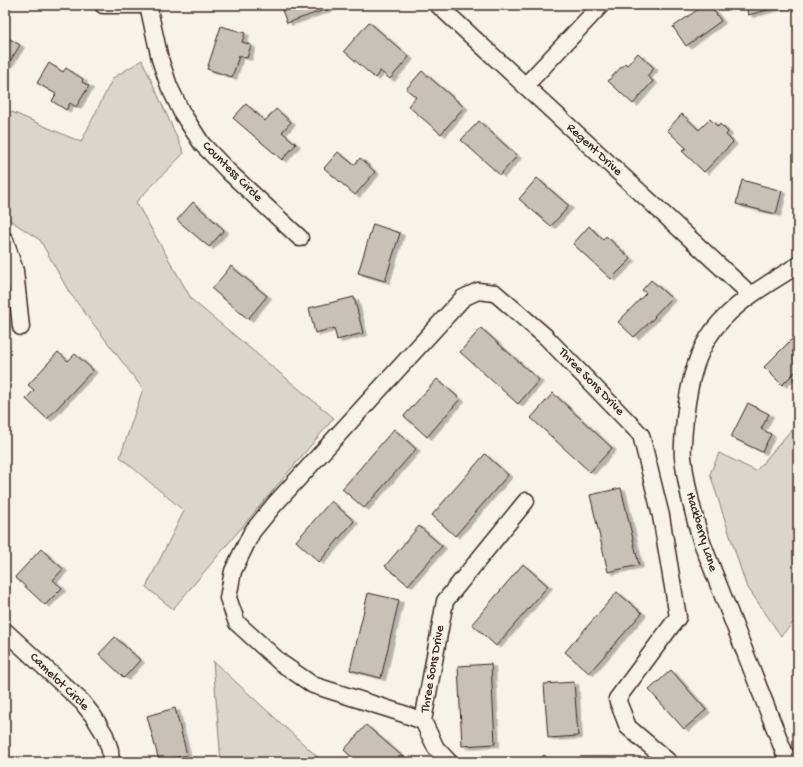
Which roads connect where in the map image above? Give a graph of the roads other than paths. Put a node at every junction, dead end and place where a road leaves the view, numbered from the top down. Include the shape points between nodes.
1 (103, 5) edge
2 (140, 5) edge
3 (148, 5) edge
4 (438, 5) edge
5 (601, 5) edge
6 (525, 86) junction
7 (300, 238) dead end
8 (5, 240) edge
9 (798, 265) edge
10 (751, 295) junction
11 (21, 327) dead end
12 (526, 501) dead end
13 (5, 631) edge
14 (423, 721) junction
15 (111, 762) edge
16 (450, 762) edge
17 (669, 762) edge
18 (788, 762) edge

1 - 2 street
3 - 7 street, Countess Circle via 169,86 182,113 202,144
4 - 6 street, Regent Drive
5 - 6 street
6 - 10 street, Regent Drive
8 - 11 street via 15,272
9 - 10 street, Hackberry Lane
10 - 18 street, Hackberry Lane via 723,318 708,338 699,356 688,397 683,455 692,509 701,540
12 - 14 street, Three Sons Drive via 445,601
13 - 15 street, Camelot Circle via 82,702 105,736
14 - 16 street, Three Sons Drive via 436,748
14 - 17 street, Three Sons Drive via 313,685 281,663 237,623 228,598 233,571 252,532 274,505 463,298 478,291 495,293 546,336 641,435 661,516 678,617 617,699 628,727

